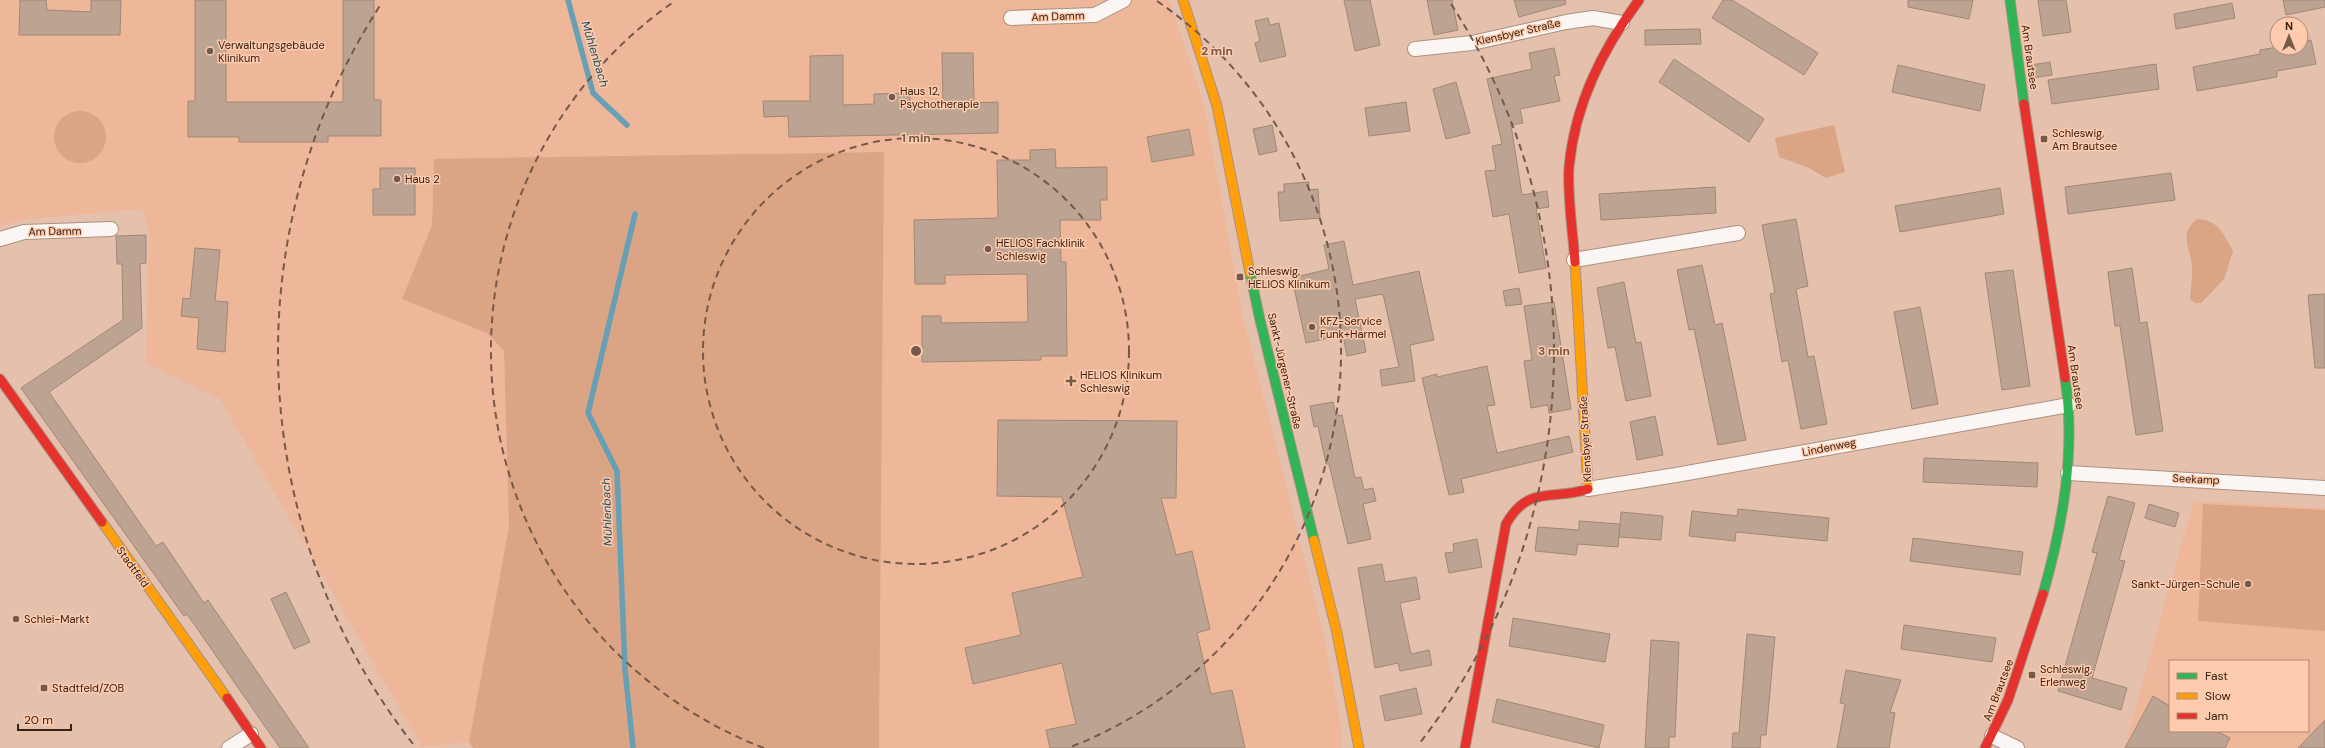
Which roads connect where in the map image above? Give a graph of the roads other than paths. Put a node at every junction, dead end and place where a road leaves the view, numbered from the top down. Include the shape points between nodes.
1 (1124, 0) edge
2 (1183, 0) edge
3 (1639, 0) edge
4 (2010, 0) edge
5 (1011, 18) dead end
6 (1622, 23) junction
7 (1415, 49) dead end
8 (111, 229) dead end
9 (1738, 233) dead end
10 (0, 239) edge
11 (1574, 260) junction
12 (0, 379) edge
13 (2069, 405) junction
14 (2068, 473) junction
15 (2325, 488) edge
16 (1588, 489) junction
17 (251, 734) junction
18 (1992, 736) junction
19 (229, 748) edge
20 (261, 748) edge
21 (1359, 748) edge
22 (1465, 748) edge
23 (1985, 748) edge
24 (2017, 748) edge

1 - 5 street, Am Damm via 1095,15
2 - 21 street, Sankt-Jürgener-Straße via 1217,106 1260,320 1337,633
3 - 6 street, Klensbyer Straße
4 - 13 street, Am Brautsee via 2034,180
6 - 7 street, Klensbyer Straße via 1593,18 1472,42
6 - 11 street, Klensbyer Straße via 1598,64 1578,116 1569,168
8 - 10 street, Am Damm via 24,232
9 - 11 street
11 - 16 street, Klensbyer Straße
12 - 17 street, Stadtfeld
13 - 14 street, Am Brautsee via 2071,436
13 - 16 street, Lindenweg
14 - 15 street, Seekamp
14 - 18 street, Am Brautsee via 2056,545 2032,632
16 - 22 street, Klensbyer Straße via 1527,499 1514,510 1506,524
17 - 19 street
17 - 20 street, Stadtfeld
18 - 23 street, Am Brautsee
18 - 24 street

